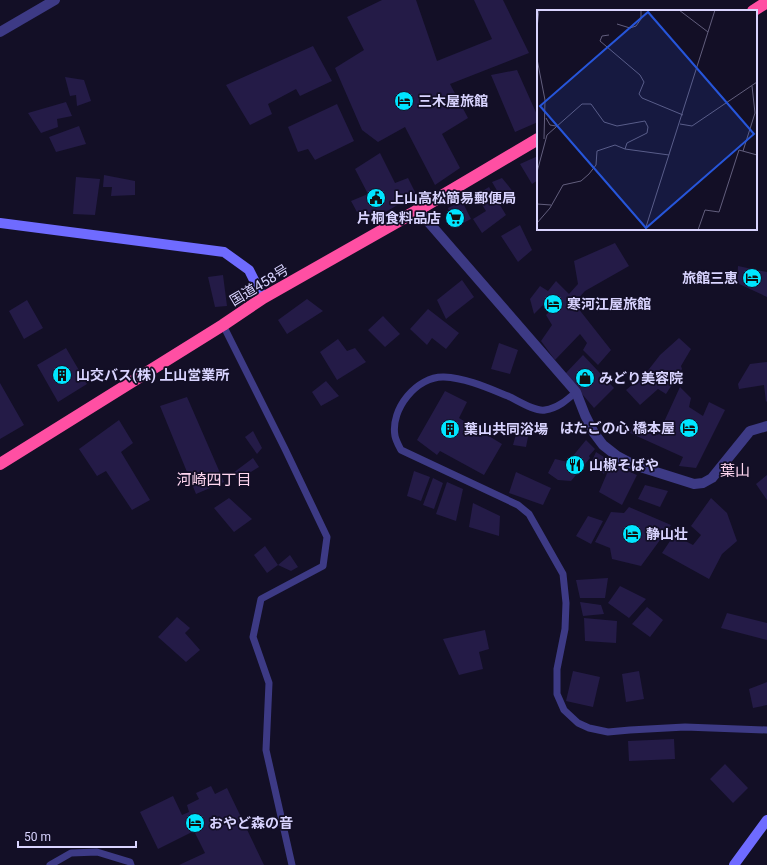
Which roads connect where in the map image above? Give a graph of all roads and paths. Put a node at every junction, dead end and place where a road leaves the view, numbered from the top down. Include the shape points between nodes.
1 (55, 0) edge
2 (767, 2) edge
3 (754, 10) edge
4 (0, 32) edge
5 (537, 140) edge
6 (418, 210) junction
7 (0, 223) edge
8 (263, 298) junction
9 (223, 325) junction
10 (576, 392) junction
11 (767, 426) edge
12 (0, 464) edge
13 (767, 730) edge
14 (767, 820) edge
15 (50, 865) edge
16 (131, 865) edge
17 (292, 865) edge
18 (734, 865) edge

1 - 4 street
2 - 3 highway
5 - 6 highway, 国道458号
6 - 8 highway, 国道458号
6 - 10 street
7 - 8 street via 224,252 249,270
8 - 9 highway, 国道458号
9 - 12 highway, 国道458号
9 - 17 lane via 326,537 323,566 261,599 253,637 269,683 266,750
10 - 11 street via 594,433 603,445 617,456 634,465 694,484 712,478 750,431
10 - 13 lane via 562,404 544,411 473,382 444,377 430,379 414,388 404,401 396,418 395,436 401,450 518,505 529,514 563,574 565,628 557,670 557,694 564,710 578,723 608,732 685,727
14 - 18 street
15 - 16 lane via 71,853 96,852 130,862

